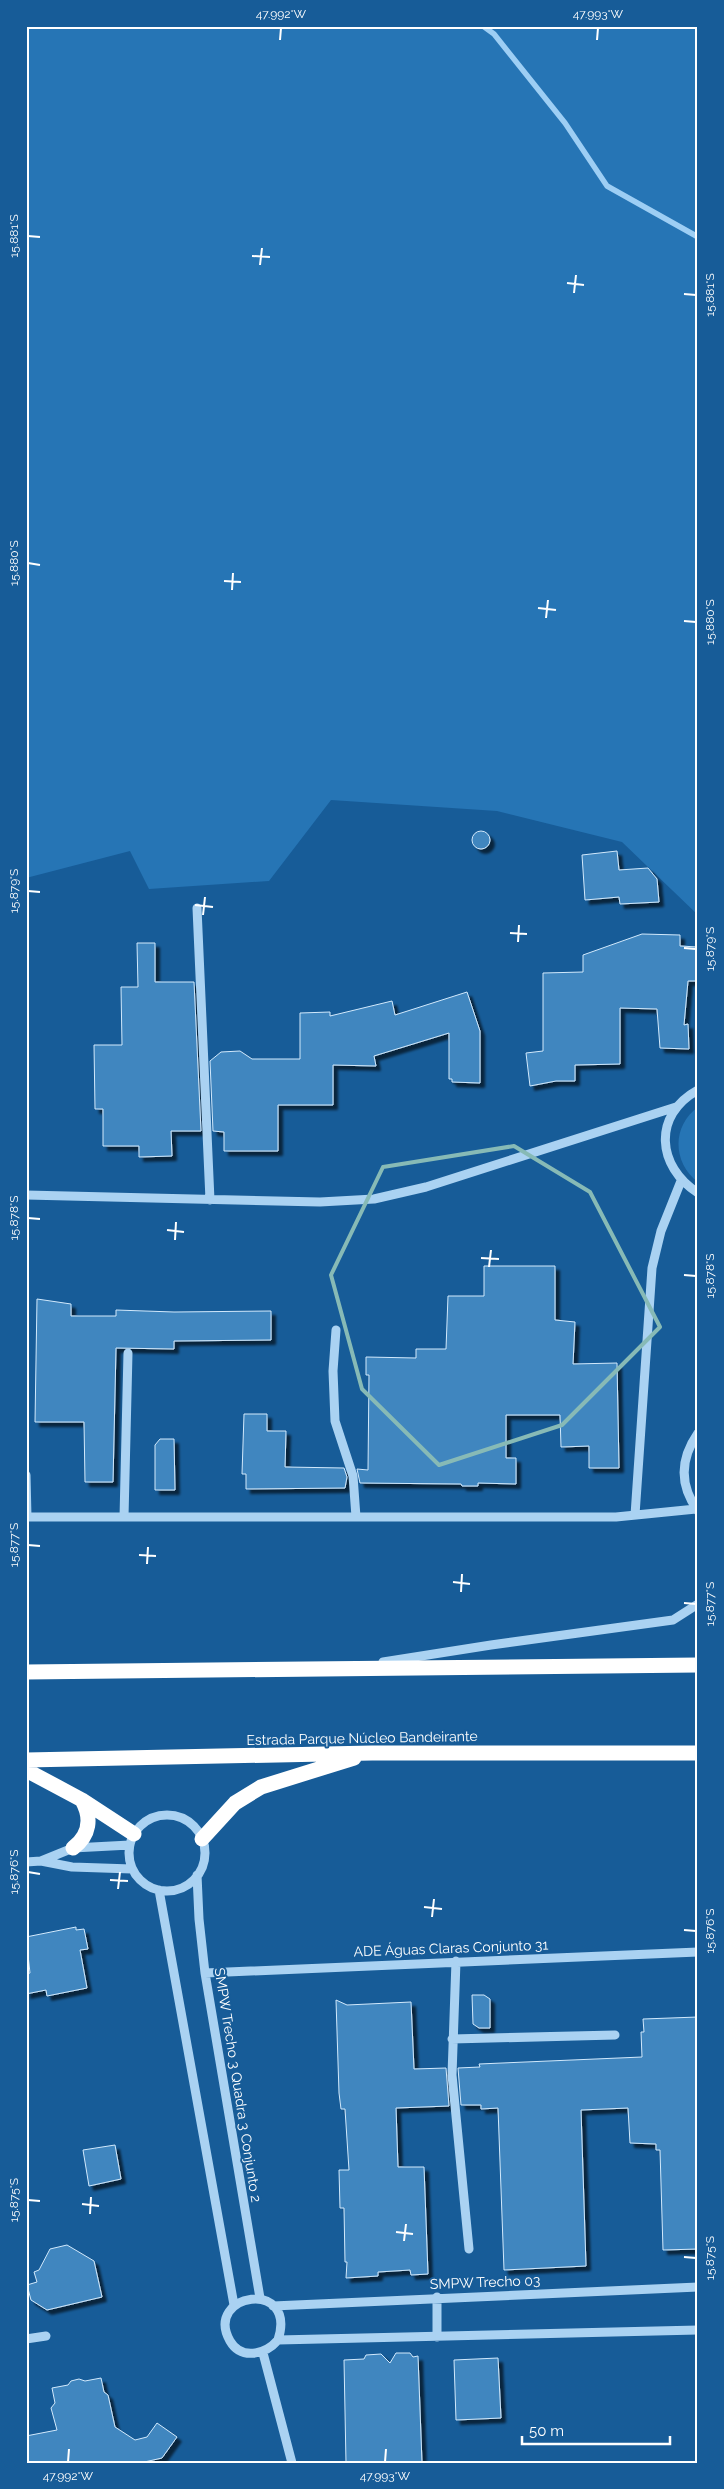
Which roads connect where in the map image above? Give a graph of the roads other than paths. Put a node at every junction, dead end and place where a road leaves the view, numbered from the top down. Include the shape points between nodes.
1 (197, 908) dead end
2 (698, 1090) edge
3 (676, 1107) junction
4 (681, 1181) junction
5 (698, 1194) edge
6 (26, 1195) edge
7 (210, 1200) junction
8 (336, 1330) dead end
9 (128, 1353) dead end
10 (698, 1433) edge
11 (26, 1475) edge
12 (697, 1510) edge
13 (636, 1515) junction
14 (27, 1517) edge
15 (124, 1517) junction
16 (356, 1517) junction
17 (698, 1604) edge
18 (698, 1665) edge
19 (344, 1669) junction
20 (26, 1672) edge
21 (372, 1753) junction
22 (698, 1753) edge
23 (26, 1760) edge
24 (26, 1770) edge
25 (82, 1800) junction
26 (202, 1839) junction
27 (132, 1840) junction
28 (73, 1848) junction
29 (41, 1861) junction
30 (26, 1862) edge
31 (132, 1868) junction
32 (197, 1875) junction
33 (159, 1890) junction
34 (698, 1952) edge
35 (456, 1961) junction
36 (204, 1973) junction
37 (615, 2035) dead end
38 (452, 2038) junction
39 (469, 2249) dead end
40 (698, 2287) edge
41 (437, 2297) junction
42 (260, 2298) junction
43 (234, 2305) junction
44 (273, 2306) junction
45 (698, 2330) edge
46 (46, 2336) dead end
47 (436, 2337) junction
48 (26, 2340) edge
49 (278, 2340) junction
50 (262, 2352) junction
51 (292, 2463) edge

1 - 7 street
2 - 3 street
3 - 4 street via 667,1125 665,1145 670,1164
3 - 7 street via 426,1187 374,1199 320,1202
4 - 5 street
4 - 13 street via 661,1230 652,1268
6 - 7 street
8 - 16 street via 332,1371 335,1421 352,1476
9 - 15 street
10 - 12 street via 689,1446 683,1479
11 - 14 street
12 - 13 street
13 - 16 street
14 - 15 street
15 - 16 street
17 - 19 street via 673,1620
18 - 19 highway
19 - 20 highway
21 - 22 highway, Estrada Parque Núcleo Bandeirante
21 - 23 highway, Estrada Parque Núcleo Bandeirante
21 - 26 highway via 261,1787 235,1803
24 - 25 highway
25 - 27 highway
25 - 28 highway via 87,1809 88,1826 86,1835
26 - 27 street via 189,1822 169,1815 149,1819
26 - 32 street, SMPW Trecho 3 Quadra 3 Conjunto 2 via 204,1858
27 - 28 street
27 - 31 street via 129,1857
28 - 29 street
29 - 30 street
29 - 31 street via 72,1867
31 - 33 street via 143,1882
32 - 33 street via 180,1888
32 - 36 street, SMPW Trecho 3 Quadra 3 Conjunto 2
33 - 43 street
34 - 35 street, ADE Águas Claras Conjunto 31
35 - 36 street, ADE Águas Claras Conjunto 31
35 - 38 street
36 - 42 street, SMPW Trecho 3 Quadra 3 Conjunto 2
37 - 38 street
38 - 39 street via 452,2075
40 - 41 street, SMPW Trecho 03
41 - 44 street, SMPW Trecho 03
41 - 47 street
42 - 43 street via 246,2298
42 - 44 street
43 - 50 street via 225,2324 232,2345 246,2353
44 - 49 street via 280,2316 282,2328
45 - 47 street
46 - 48 street
47 - 49 street
49 - 50 street
50 - 51 street

